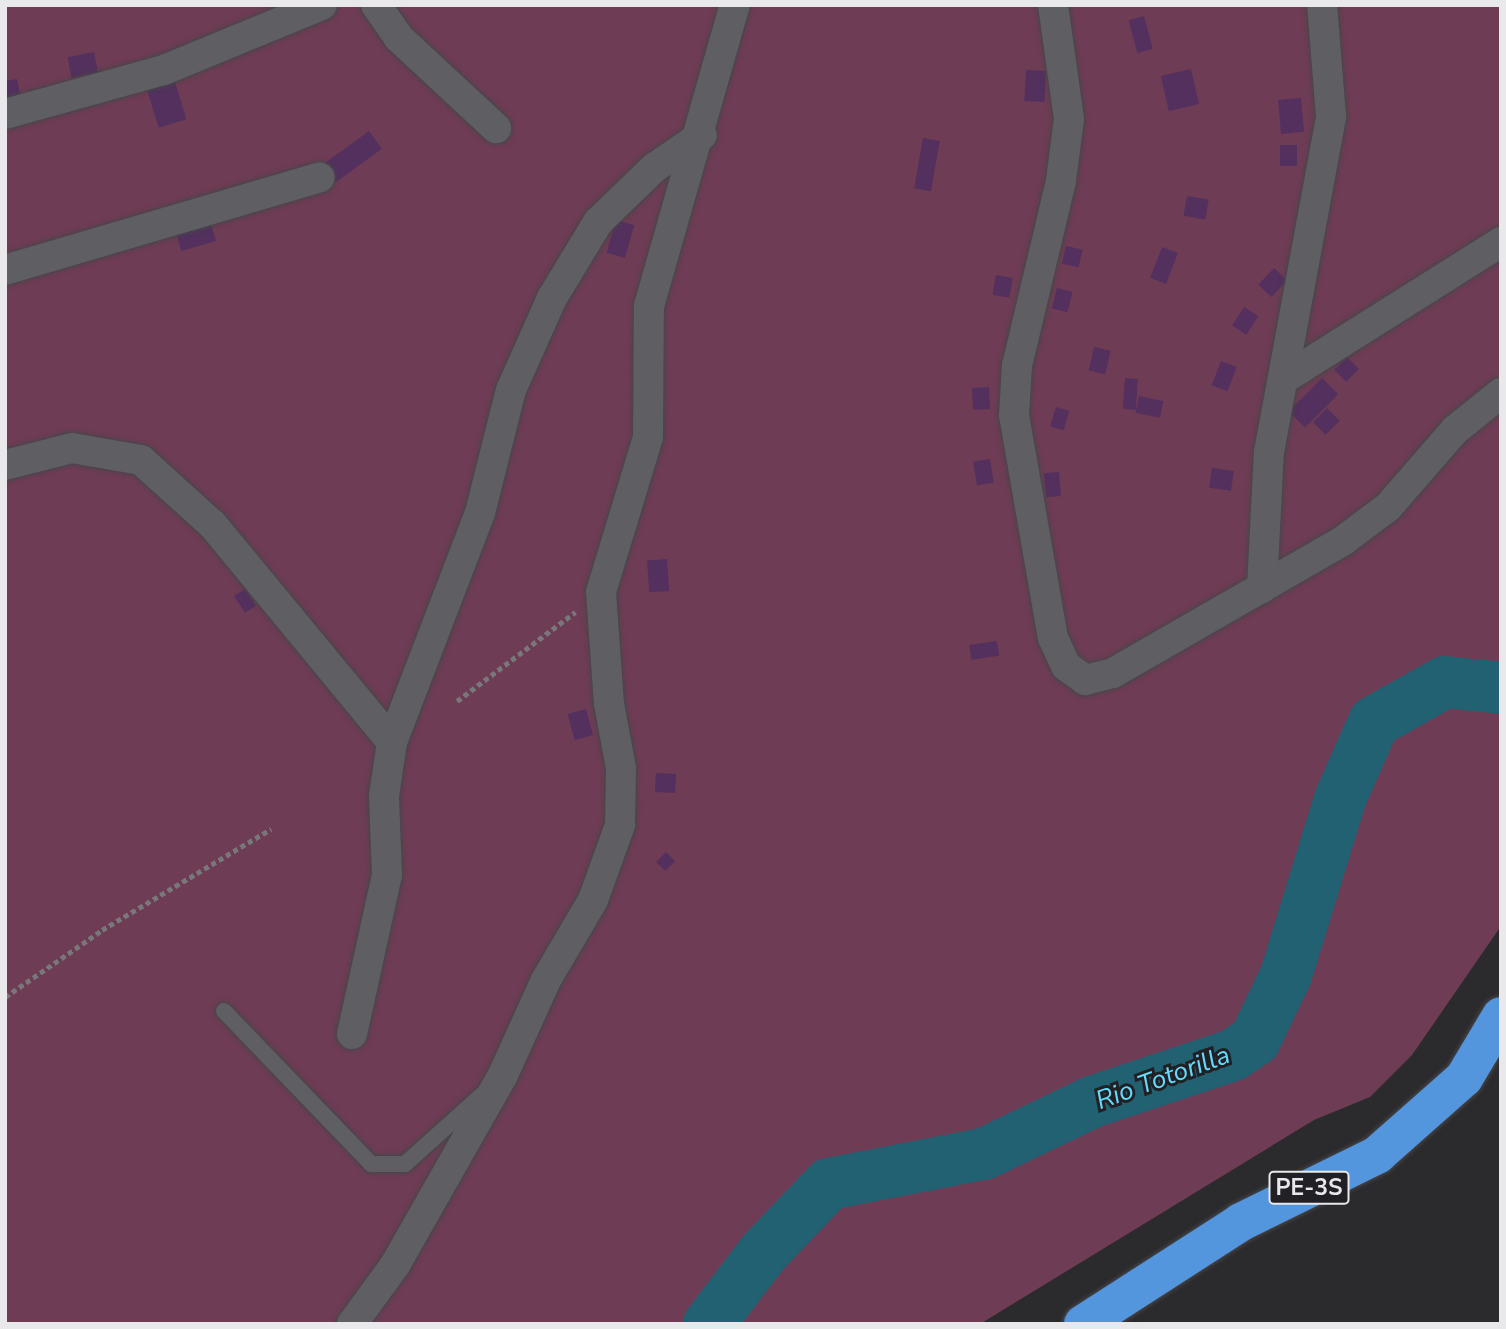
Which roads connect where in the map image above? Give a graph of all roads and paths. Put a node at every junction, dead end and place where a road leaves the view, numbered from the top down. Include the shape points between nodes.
1 (322, 5) edge
2 (376, 5) edge
3 (735, 5) edge
4 (1053, 5) edge
5 (1322, 5) edge
6 (5, 114) edge
7 (496, 128) dead end
8 (702, 135) junction
9 (320, 177) dead end
10 (1501, 242) edge
11 (5, 270) edge
12 (1285, 378) junction
13 (1501, 393) edge
14 (5, 465) edge
15 (1262, 587) junction
16 (601, 592) junction
17 (457, 701) dead end
18 (392, 742) junction
19 (271, 829) dead end
20 (5, 997) edge
21 (223, 1011) dead end
22 (1501, 1016) edge
23 (352, 1034) dead end
24 (502, 1077) junction
25 (352, 1324) edge
26 (1083, 1324) edge

1 - 6 street via 164,70
2 - 7 street via 398,37
3 - 8 street
4 - 15 street via 1069,119 1061,181 1017,365 1014,415 1053,638 1066,666 1085,680 1113,673
5 - 12 street via 1331,116
8 - 16 street via 649,306 648,437
8 - 18 street via 622,195 552,298 511,390 480,513
9 - 11 street
10 - 12 street
12 - 15 street via 1269,452
13 - 15 street via 1455,430 1388,507
14 - 18 street via 72,448 141,460 213,525
16 - 17 path
16 - 24 street via 609,704 621,768 620,825 593,900 546,980
18 - 23 street via 384,796 387,875
19 - 20 path via 102,930
21 - 24 lane via 371,1164 388,1168 405,1164
22 - 26 highway, PE-3S via 1464,1078 1377,1154 1241,1222
24 - 25 street via 395,1265

